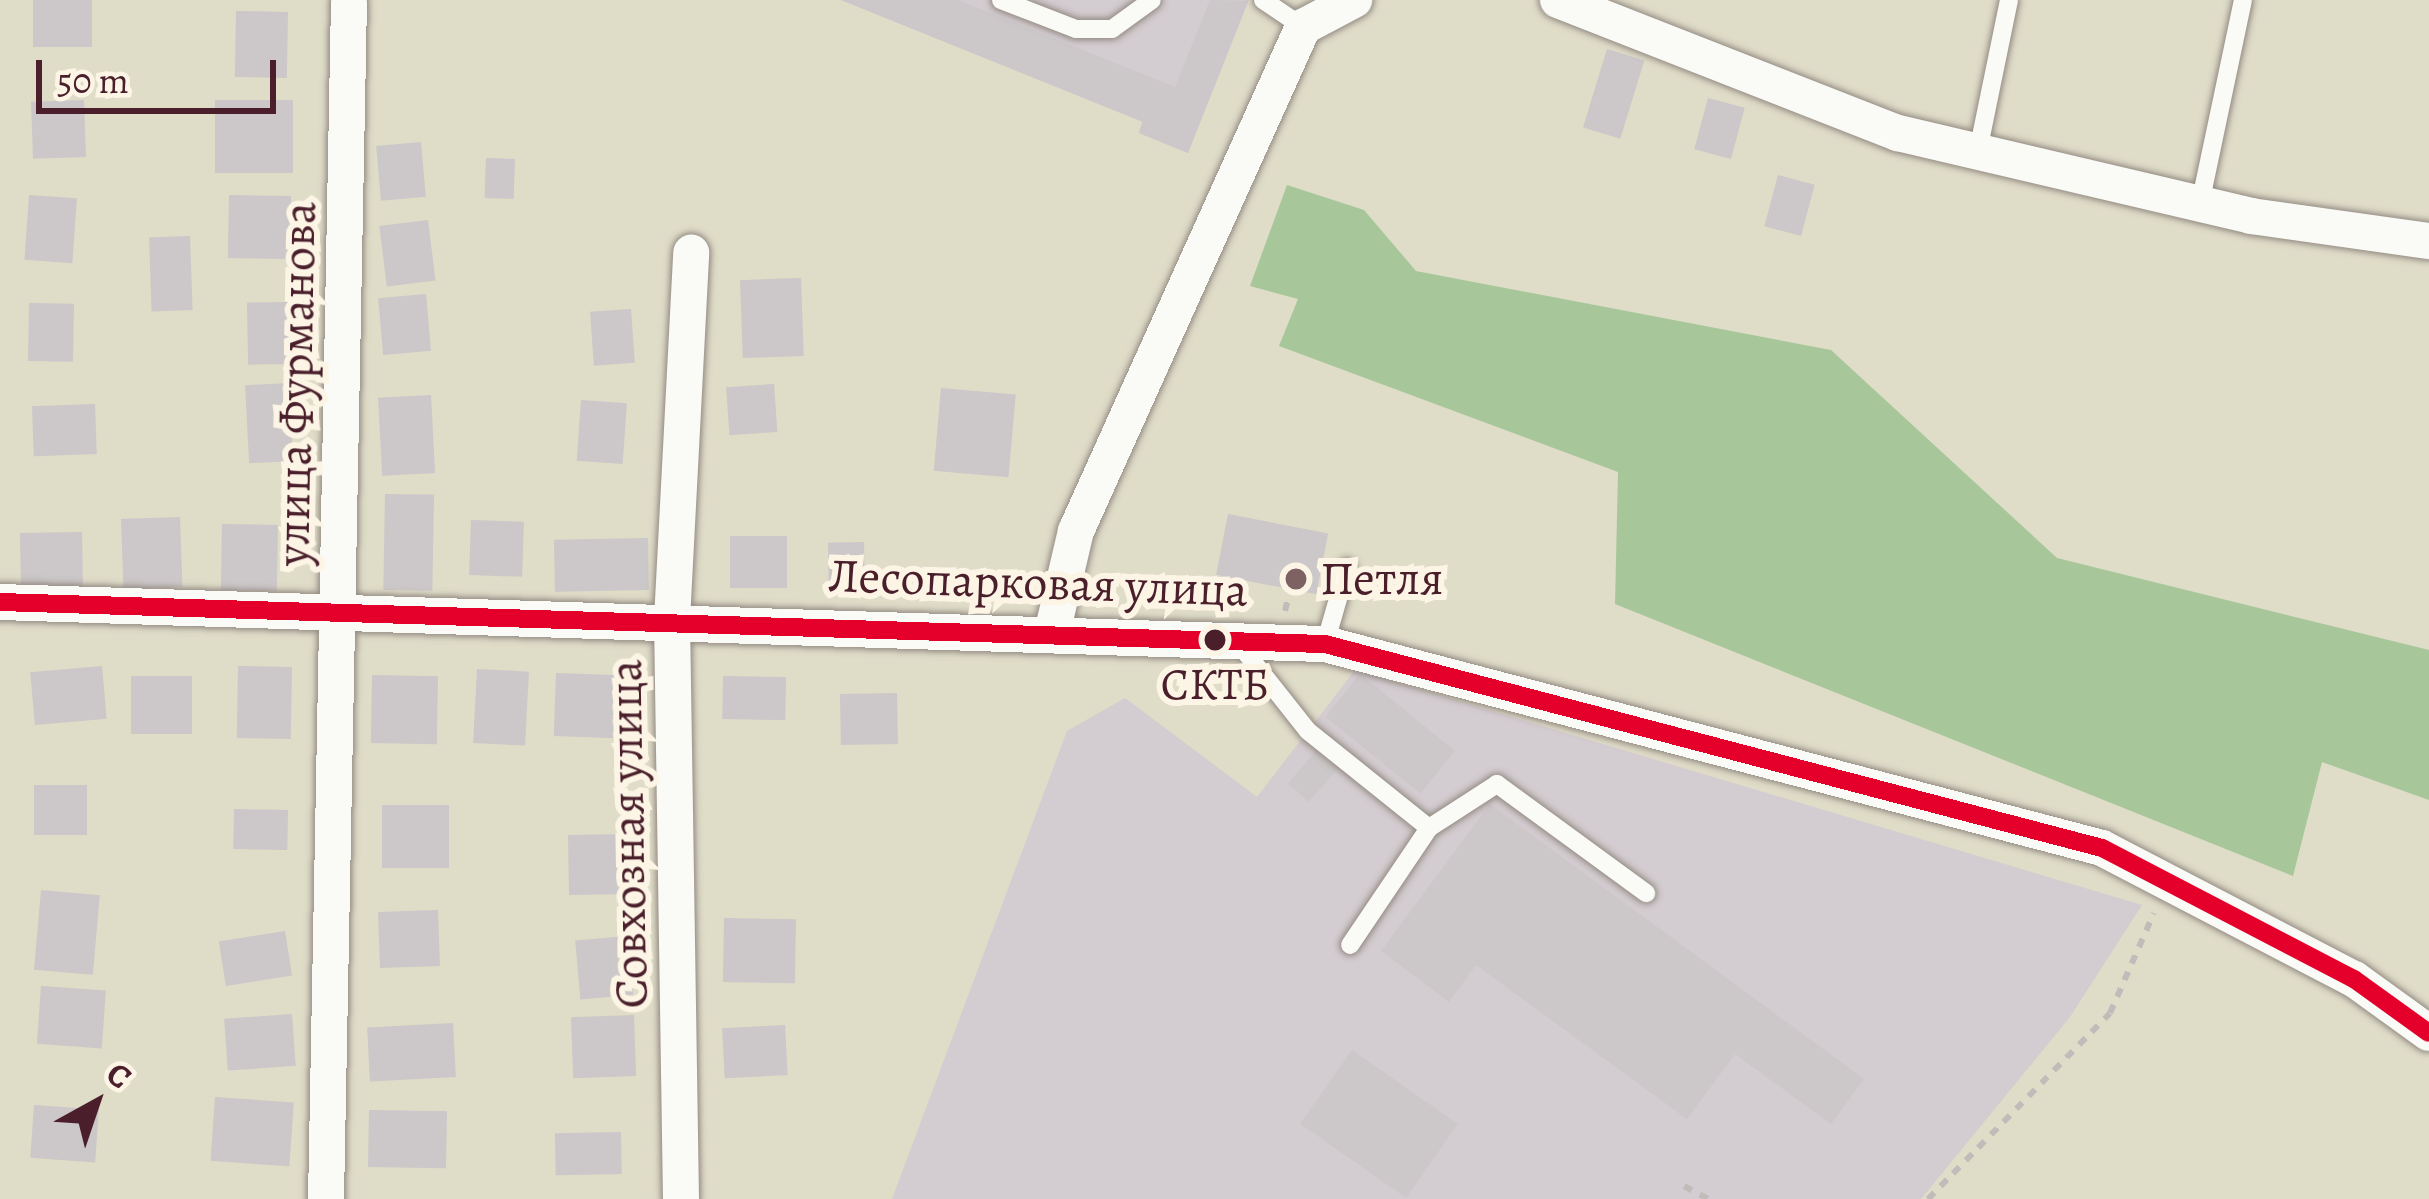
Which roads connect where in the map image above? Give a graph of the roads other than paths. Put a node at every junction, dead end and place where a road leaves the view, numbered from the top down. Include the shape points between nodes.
1 (1001, 0) edge
2 (1152, 0) edge
3 (1263, 0) edge
4 (1354, 0) edge
5 (1558, 0) edge
6 (2008, 0) edge
7 (2243, 0) edge
8 (346, 2) edge
9 (1304, 27) junction
10 (1978, 152) junction
11 (2200, 204) junction
12 (2429, 241) edge
13 (691, 252) dead end
14 (1347, 568) dead end
15 (0, 602) edge
16 (341, 611) junction
17 (673, 620) junction
18 (1052, 633) junction
19 (1232, 636) junction
20 (1325, 644) junction
21 (1429, 828) junction
22 (1646, 892) dead end
23 (1350, 945) dead end
24 (2429, 1033) edge
25 (326, 1199) edge
26 (681, 1199) edge

1 - 2 lane via 1076,29 1112,29
3 - 9 lane
4 - 9 street
5 - 10 street via 1898,133
6 - 10 lane
7 - 11 lane
8 - 16 street, улица Фурманова
9 - 18 street via 1076,531
10 - 11 street
11 - 12 street
13 - 17 street, Совхозная улица
14 - 20 lane
15 - 16 street, Лесопарковая улица
16 - 17 street, Лесопарковая улица
16 - 25 street, улица Фурманова
17 - 18 street, Лесопарковая улица
17 - 26 street, Совхозная улица
18 - 19 street, Лесопарковая улица
19 - 20 street, Лесопарковая улица
19 - 21 lane via 1308,731
20 - 24 street, Лесопарковая улица via 2102,848 2354,979
21 - 22 lane via 1496,784
21 - 23 lane

